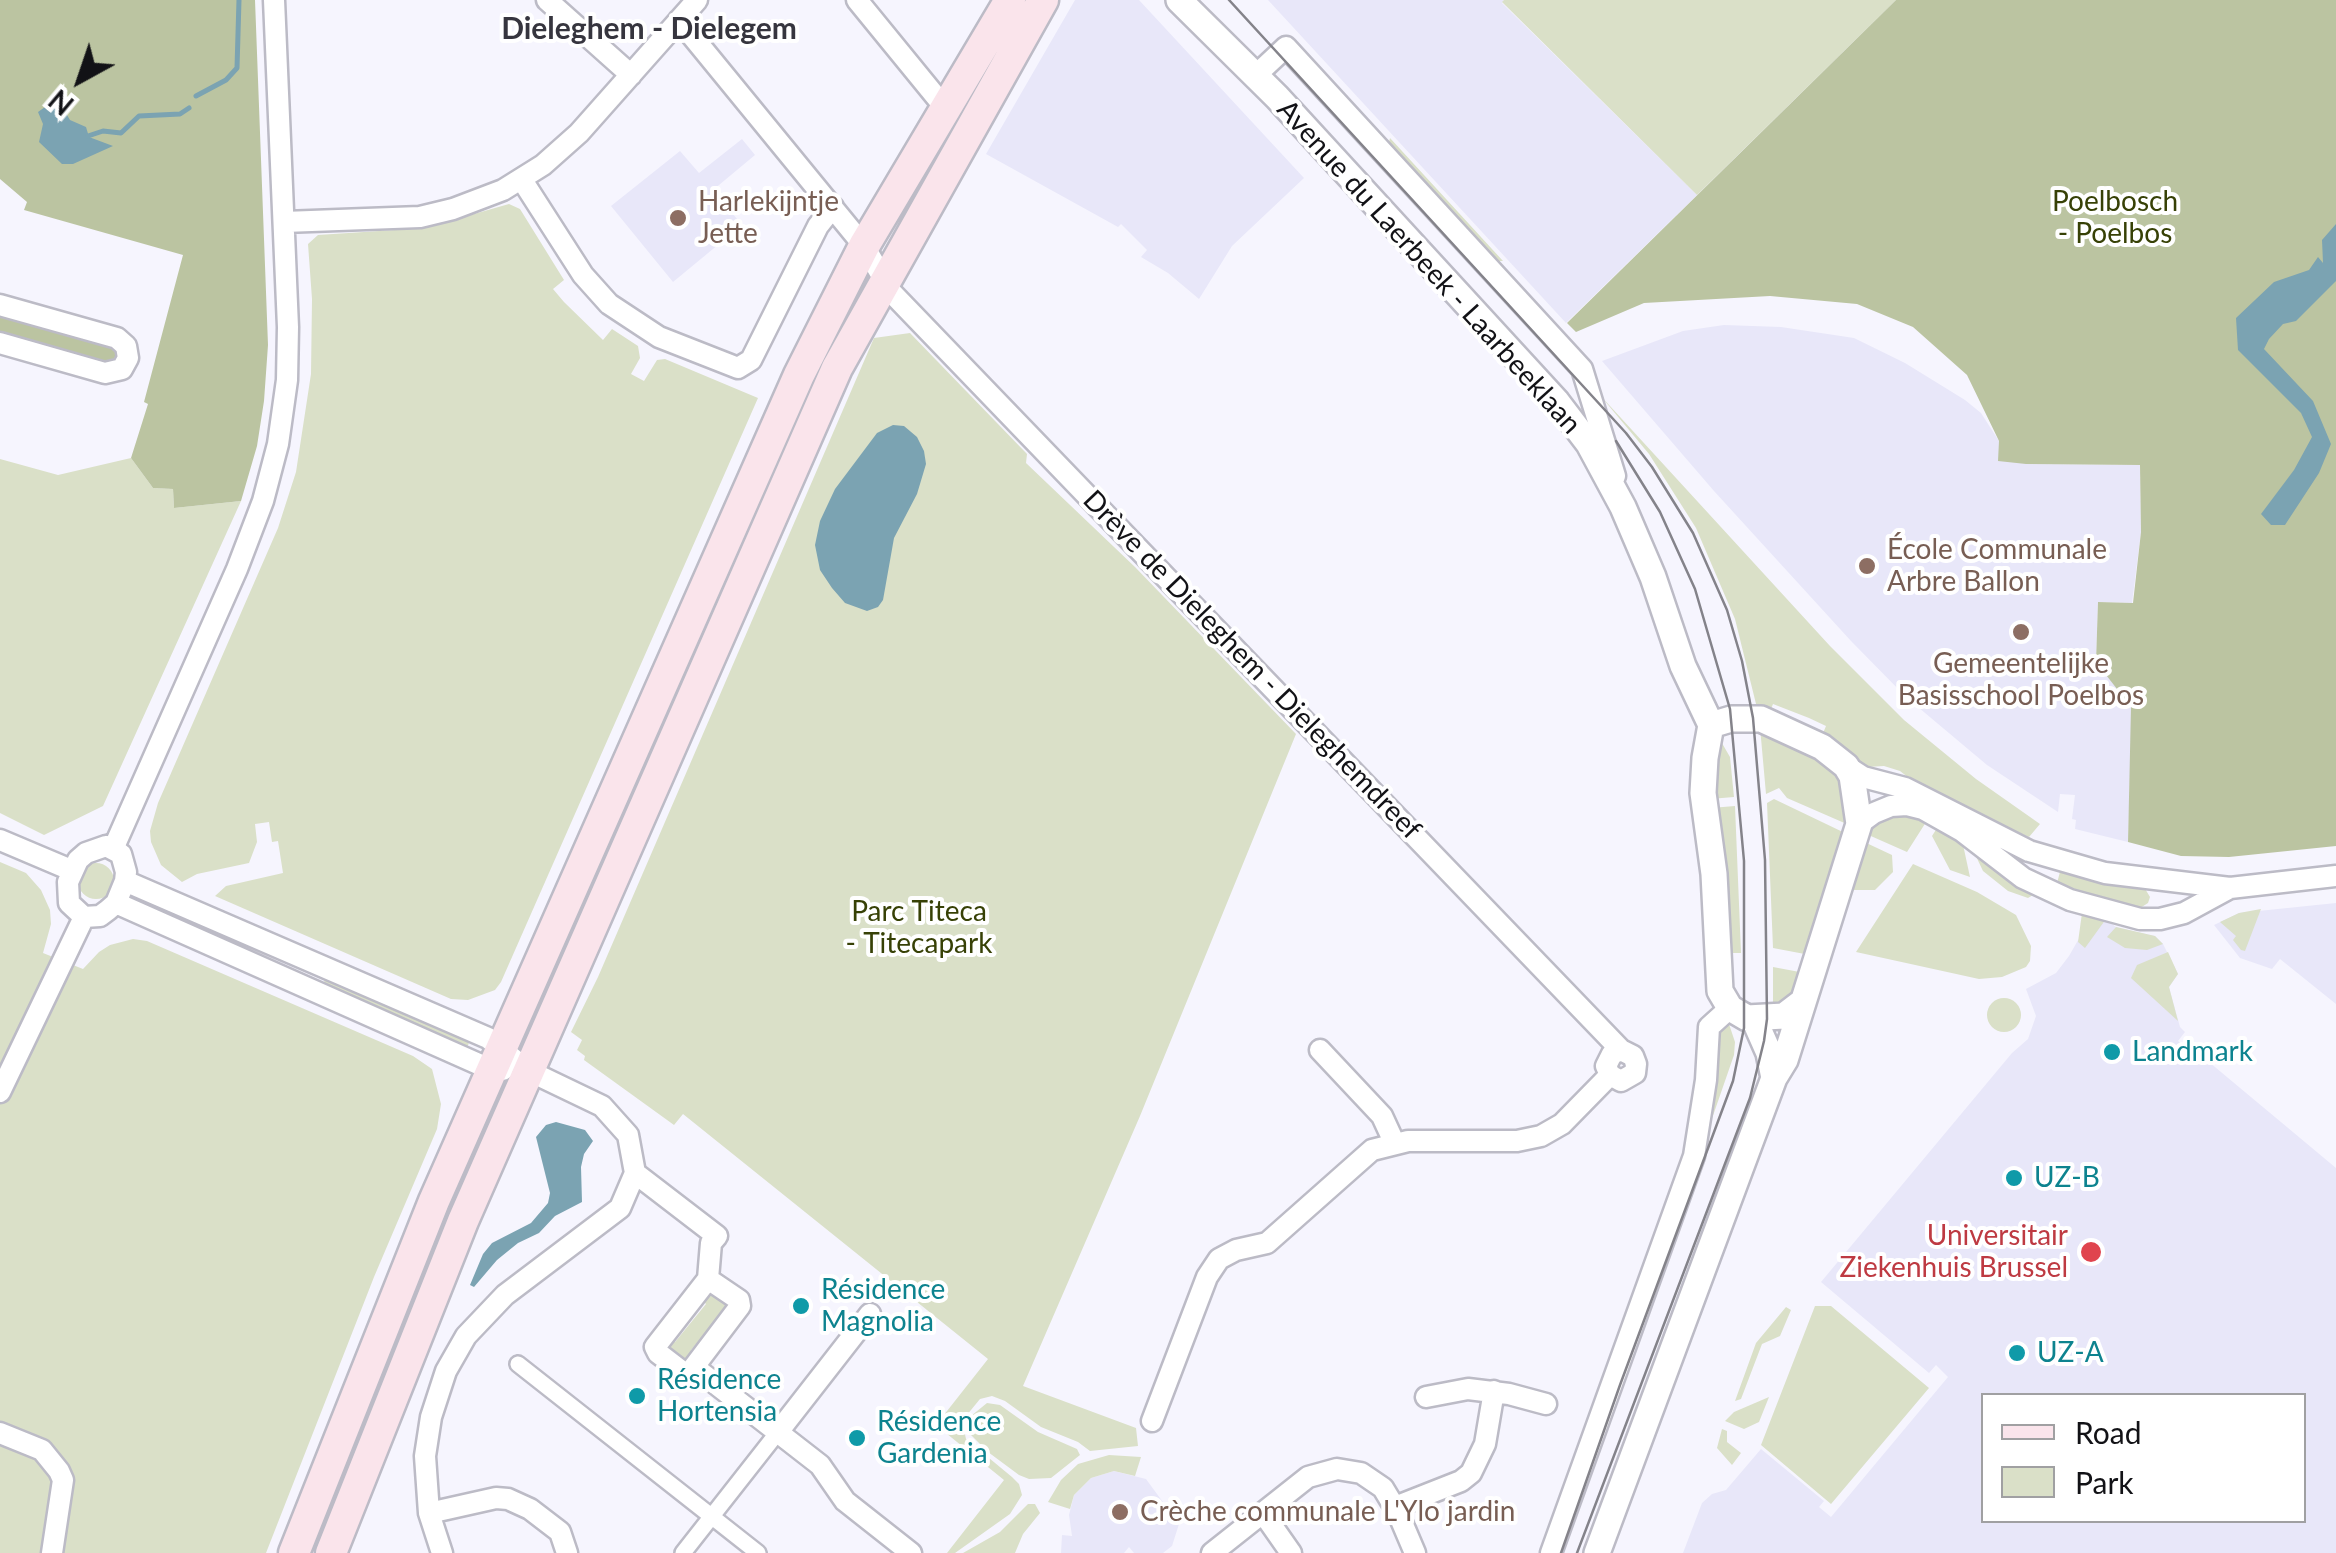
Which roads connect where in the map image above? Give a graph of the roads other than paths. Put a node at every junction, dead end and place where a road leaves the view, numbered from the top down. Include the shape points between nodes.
1 (274, 0) edge
2 (547, 0) edge
3 (697, 0) edge
4 (857, 0) edge
5 (1010, 0) edge
6 (1043, 0) edge
7 (1179, 0) edge
8 (679, 20) junction
9 (631, 75) junction
10 (1254, 76) junction
11 (946, 109) junction
12 (522, 180) junction
13 (832, 207) junction
14 (284, 222) junction
15 (864, 246) junction
16 (884, 280) junction
17 (0, 306) edge
18 (0, 343) edge
19 (1623, 507) junction
20 (1712, 725) junction
21 (1846, 766) junction
22 (1859, 824) junction
23 (0, 840) edge
24 (114, 847) junction
25 (72, 870) junction
26 (2336, 876) edge
27 (124, 881) junction
28 (2230, 888) junction
29 (116, 903) junction
30 (84, 916) junction
31 (1801, 1003) junction
32 (1730, 1008) junction
33 (1754, 1019) junction
34 (1320, 1050) dead end
35 (497, 1058) junction
36 (527, 1070) junction
37 (1774, 1078) junction
38 (0, 1092) edge
39 (1394, 1142) junction
40 (635, 1173) junction
41 (708, 1279) junction
42 (870, 1314) dead end
43 (518, 1364) dead end
44 (694, 1367) junction
45 (1494, 1391) junction
46 (1426, 1397) dead end
47 (1546, 1404) dead end
48 (1152, 1420) dead end
49 (0, 1432) edge
50 (778, 1432) junction
51 (1395, 1507) junction
52 (1264, 1513) junction
53 (429, 1514) junction
54 (712, 1516) junction
55 (560, 1532) junction
56 (52, 1553) edge
57 (294, 1553) edge
58 (331, 1553) edge
59 (442, 1553) edge
60 (567, 1553) edge
61 (586, 1553) edge
62 (683, 1553) edge
63 (758, 1553) edge
64 (911, 1553) edge
65 (1212, 1553) edge
66 (1291, 1553) edge
67 (1415, 1553) edge
68 (1551, 1553) edge
69 (1597, 1553) edge

1 - 14 street
2 - 9 street
3 - 8 street
4 - 11 street
5 - 11 main road
6 - 16 main road
7 - 10 street, Avenue du Laerbeek - Laarbeeklaan
8 - 9 street
8 - 13 street, Drève de Dieleghem - Dieleghemdreef
9 - 12 street via 571,141
10 - 19 street, Avenue du Laerbeek - Laarbeeklaan via 1557,402
10 - 19 street, Avenue du Laerbeek - Laarbeeklaan via 1286,47 1582,369
11 - 15 main road
12 - 13 street via 583,276 609,304 659,337 738,368 751,360
12 - 14 street via 482,200 420,217
13 - 15 street, Drève de Dieleghem - Dieleghemdreef
14 - 24 street via 286,380 273,468 237,568
15 - 16 street, Drève de Dieleghem - Dieleghemdreef
15 - 35 main road via 799,375
16 - 36 main road via 837,368
16 - 39 street, Drève de Dieleghem - Dieleghemdreef via 1621,1050 1607,1062 1610,1075 1541,1136
17 - 18 street via 116,338 128,358 122,369 105,373
19 - 20 street, Avenue du Laerbeek - Laarbeeklaan
20 - 21 street via 1762,719
20 - 32 street via 1703,793 1718,981
21 - 22 street
21 - 28 street via 2058,861 2105,874
22 - 28 street via 1891,806 1923,809 2023,878 2094,909 2140,918 2184,913
22 - 31 street
23 - 25 street
24 - 25 street via 86,853
24 - 27 street via 125,862
25 - 30 street via 69,903
26 - 28 street
27 - 29 street
27 - 35 street via 488,1038
29 - 30 street via 100,916
29 - 35 street
30 - 38 street
31 - 33 street via 1784,1016
31 - 37 street
32 - 33 street
32 - 68 street via 1710,1027 1694,1156
33 - 37 street
34 - 39 street via 1382,1116
35 - 36 street
35 - 57 main road
36 - 40 street via 616,1118 631,1141
36 - 58 main road
37 - 69 street
39 - 48 street via 1362,1157 1267,1243 1219,1259
40 - 41 street via 717,1236
40 - 53 street via 616,1212 504,1295 458,1350 438,1389 428,1430
41 - 44 street via 740,1306
41 - 44 street via 655,1347 682,1372
42 - 50 street
43 - 54 street
44 - 50 street
45 - 46 street
45 - 47 street
45 - 51 street via 1485,1444 1471,1474
49 - 56 street via 42,1450 59,1471
50 - 54 street
50 - 64 street via 820,1465 845,1501
51 - 52 street via 1372,1479 1337,1468 1308,1477
51 - 67 street
52 - 65 street
52 - 66 street
53 - 55 street via 508,1499
53 - 59 street
54 - 62 street
54 - 63 street
55 - 60 street
55 - 61 street

